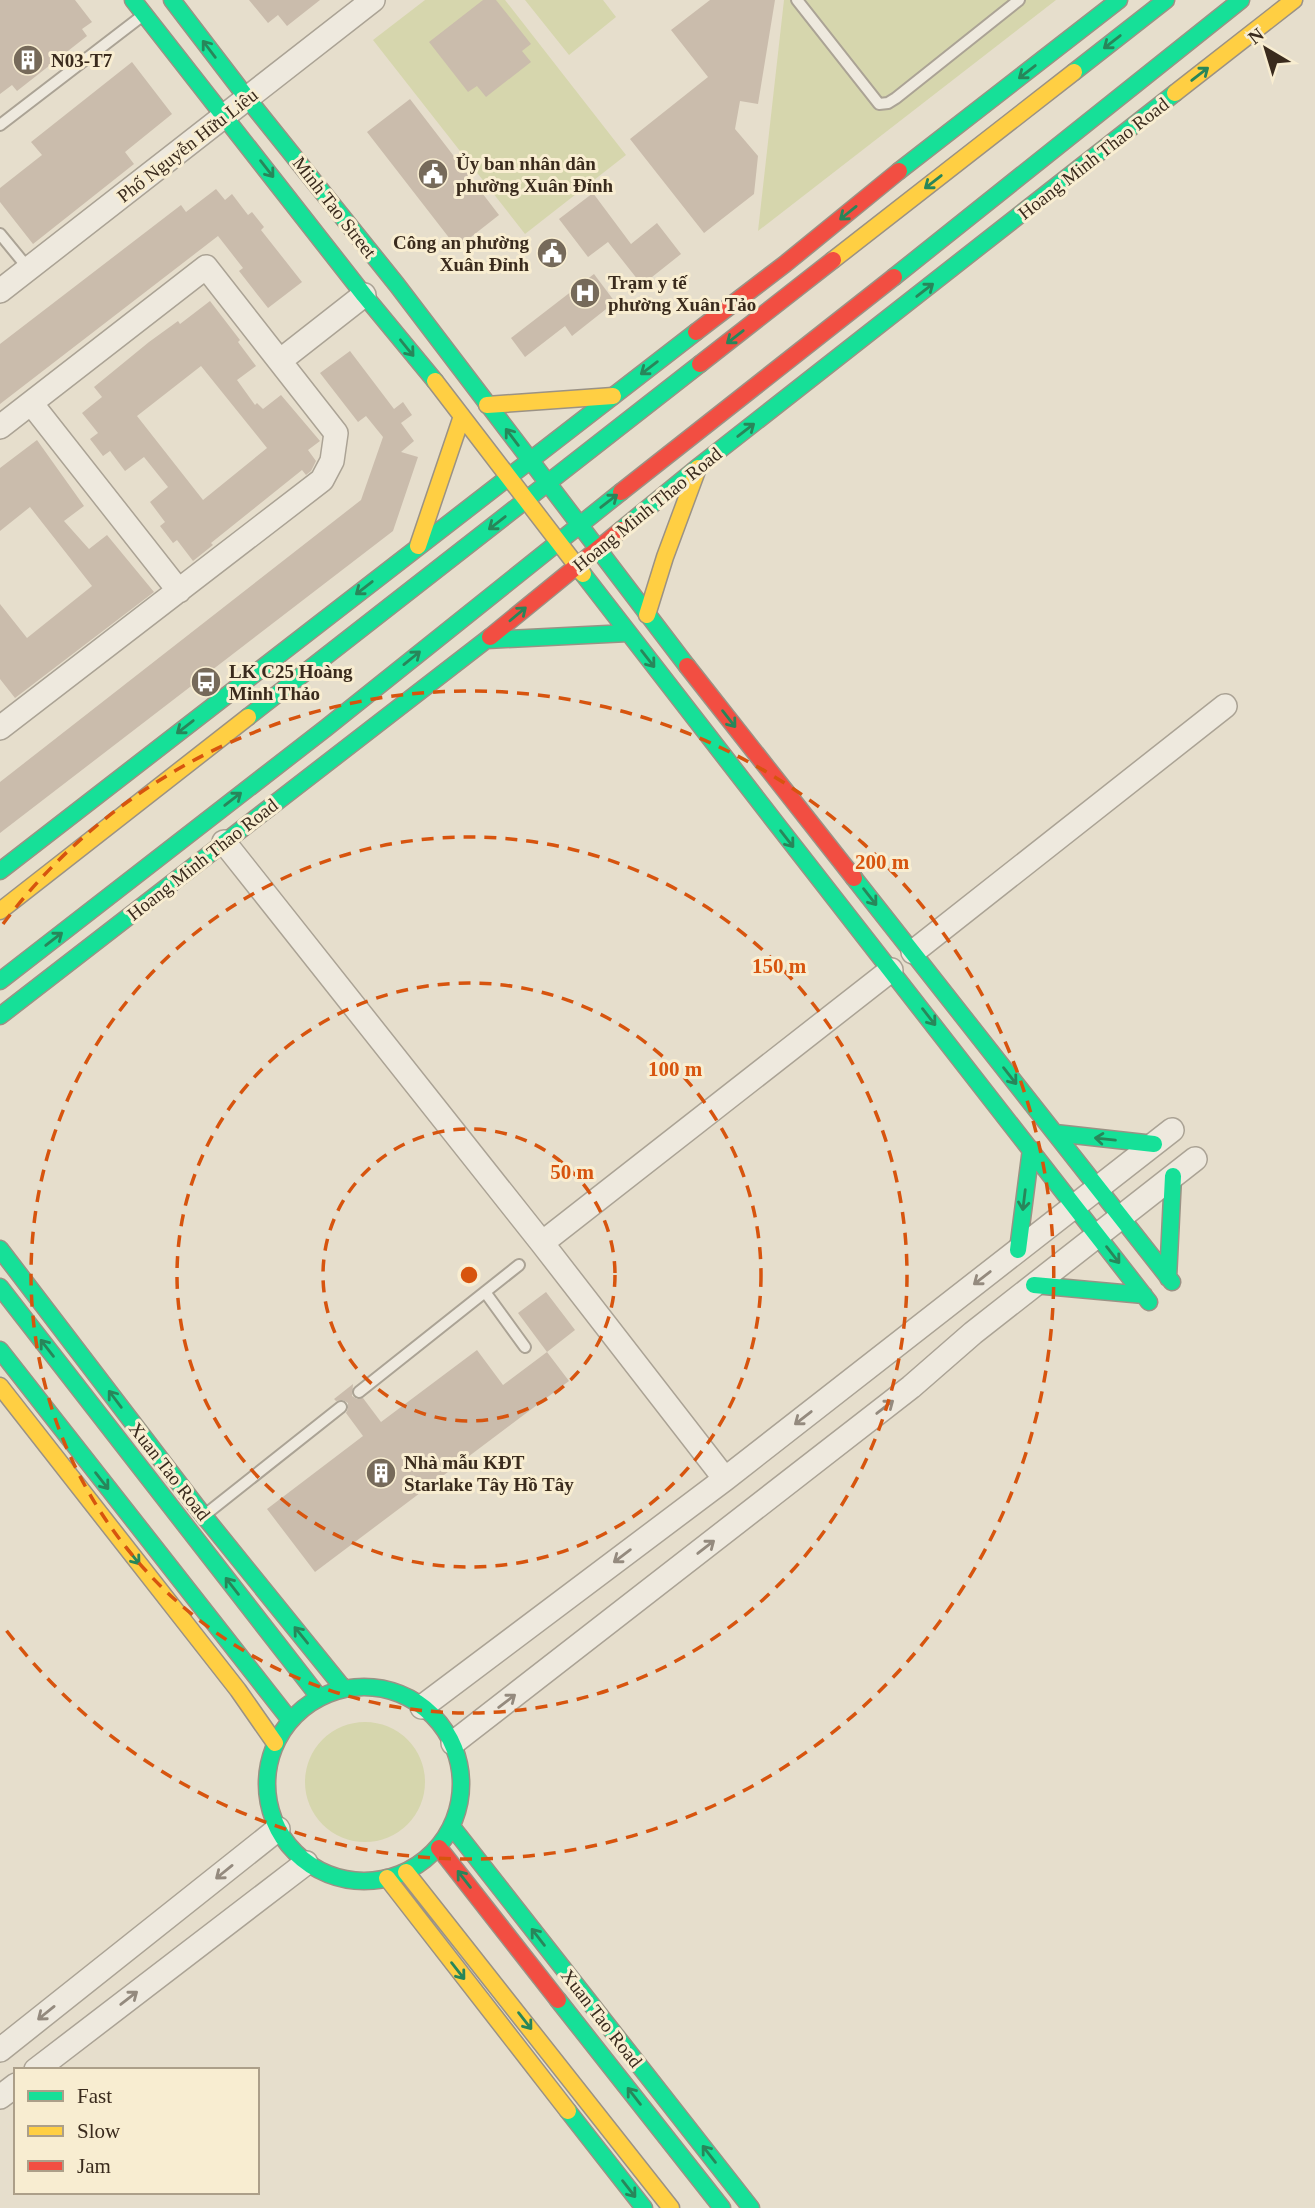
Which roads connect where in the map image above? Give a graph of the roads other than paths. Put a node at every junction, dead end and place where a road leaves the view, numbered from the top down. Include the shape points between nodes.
1 (133, 0) edge
2 (172, 0) edge
3 (373, 0) edge
4 (797, 0) edge
5 (1019, 0) edge
6 (1119, 0) edge
7 (1166, 0) edge
8 (1241, 0) edge
9 (1294, 0) edge
10 (144, 15) junction
11 (247, 98) junction
12 (224, 116) junction
13 (0, 125) edge
14 (0, 234) edge
15 (785, 264) junction
16 (28, 268) junction
17 (802, 285) junction
18 (0, 290) edge
19 (364, 295) junction
20 (281, 360) junction
21 (613, 396) junction
22 (31, 402) junction
23 (487, 405) junction
24 (462, 416) junction
25 (0, 427) edge
26 (680, 445) junction
27 (698, 467) junction
28 (508, 476) junction
29 (526, 500) junction
30 (557, 541) junction
31 (418, 546) junction
32 (597, 550) junction
33 (577, 566) junction
34 (437, 569) junction
35 (178, 591) junction
36 (651, 621) junction
37 (628, 633) junction
38 (486, 640) junction
39 (1225, 706) dead end
40 (0, 727) edge
41 (326, 727) junction
42 (343, 748) junction
43 (223, 842) junction
44 (0, 871) edge
45 (0, 911) edge
46 (913, 952) junction
47 (891, 970) junction
48 (0, 981) edge
49 (0, 1016) edge
50 (1055, 1133) junction
51 (1163, 1137) joint
52 (1031, 1149) junction
53 (1195, 1159) dead end
54 (1172, 1176) junction
55 (1098, 1188) junction
56 (1074, 1206) junction
57 (1121, 1217) junction
58 (1097, 1235) junction
59 (542, 1243) junction
60 (0, 1249) edge
61 (1018, 1250) junction
62 (519, 1265) dead end
63 (1034, 1285) junction
64 (0, 1287) edge
65 (485, 1292) junction
66 (525, 1347) dead end
67 (0, 1350) edge
68 (0, 1386) edge
69 (359, 1392) dead end
70 (341, 1407) dead end
71 (725, 1479) junction
72 (204, 1516) junction
73 (344, 1689) junction
74 (320, 1697) junction
75 (422, 1707) junction
76 (290, 1720) junction
77 (275, 1743) junction
78 (453, 1743) junction
79 (453, 1828) junction
80 (278, 1829) junction
81 (439, 1848) junction
82 (306, 1863) junction
83 (406, 1872) junction
84 (387, 1878) junction
85 (0, 2050) edge
86 (39, 2068) edge
87 (644, 2208) edge
88 (671, 2208) edge
89 (722, 2208) edge
90 (751, 2208) edge

1 - 10 main road, Minh Tao Street
11 -> 2 main road, Minh Tao Street
3 - 11 street, Phố Nguyễn Hữu Liêu
4 - 5 lane via 879,104 897,98
6 -> 15 main road
7 -> 17 main road
8 - 26 main road, Hoang Minh Thao Road
27 -> 9 main road, Hoang Minh Thao Road
10 - 12 main road, Minh Tao Street
10 - 13 lane
11 - 12 street, Phố Nguyễn Hữu Liêu
11 - 23 main road, Minh Tao Street
12 - 16 street, Phố Nguyễn Hữu Liêu
12 -> 19 main road, Minh Tao Street
14 - 16 lane
15 - 17 main road
15 -> 21 main road
16 - 18 street, Phố Nguyễn Hữu Liêu
17 -> 29 main road
19 - 20 street
19 -> 24 main road, Minh Tao Street
20 - 22 street via 206,267
20 - 35 street via 336,433 332,461 322,480
21 - 23 main road
21 - 28 main road
22 - 25 street
22 - 35 street
32 -> 23 main road, Minh Tao Street
24 - 28 main road, Minh Tao Street
24 - 31 main road
26 - 27 main road
30 -> 26 main road, Hoang Minh Thao Road
27 - 32 main road, Hoang Minh Thao Road
27 - 36 main road via 665,557
28 - 29 main road, Minh Tao Street
28 - 31 main road
29 - 30 main road, Minh Tao Street
29 -> 34 main road
30 - 33 main road, Minh Tao Street
41 -> 30 main road, Hoang Minh Thao Road
31 - 34 main road
31 -> 44 main road
32 - 33 main road, Hoang Minh Thao Road
32 - 36 main road, Minh Tao Street
33 - 37 main road, Minh Tao Street
38 -> 33 main road, Hoang Minh Thao Road
34 - 45 main road
35 - 40 street
36 -> 46 main road, Minh Tao Street
37 - 38 main road
37 -> 47 main road, Minh Tao Street
38 - 42 main road, Hoang Minh Thao Road
39 - 46 street
41 - 42 main road
48 -> 41 main road, Hoang Minh Thao Road
42 - 43 main road, Hoang Minh Thao Road
43 - 49 main road, Hoang Minh Thao Road
43 - 59 street
46 -> 50 main road, Minh Tao Street
47 -> 52 main road, Minh Tao Street
47 - 59 street
51 -> 50 main road
50 - 55 main road, Minh Tao Street
51 - 55 street
52 - 56 main road, Minh Tao Street
52 -> 61 main road
53 - 54 street
54 - 57 street
54 - 57 main road, Minh Tao Street via 1170,1280
55 - 56 street
55 - 57 main road, Minh Tao Street
56 - 58 main road, Minh Tao Street
56 - 61 street
57 - 58 street
58 - 63 street
58 -> 63 main road, Minh Tao Street via 1147,1298
59 - 71 street
72 -> 60 main road, Xuan Tao Road
61 -> 71 street
62 - 65 lane
78 -> 63 street
74 -> 64 main road, Xuan Tao Road
65 - 66 lane
65 - 69 lane
67 -> 76 main road
68 -> 77 main road
70 - 72 lane
71 -> 75 street
73 -> 72 main road, Xuan Tao Road
73 - 74 main road
73 - 75 main road via 377,1687
74 - 76 main road
75 - 78 main road via 435,1716
76 - 77 main road
77 - 80 main road via 266,1791
78 - 79 main road via 462,1775
79 - 81 main road
90 -> 79 main road, Xuan Tao Road
80 - 82 main road
80 -> 85 street
81 - 83 main road
89 -> 81 main road, Xuan Tao Road
82 - 84 main road via 351,1881
86 -> 82 street
83 - 84 main road
83 -> 88 main road
84 -> 87 main road

